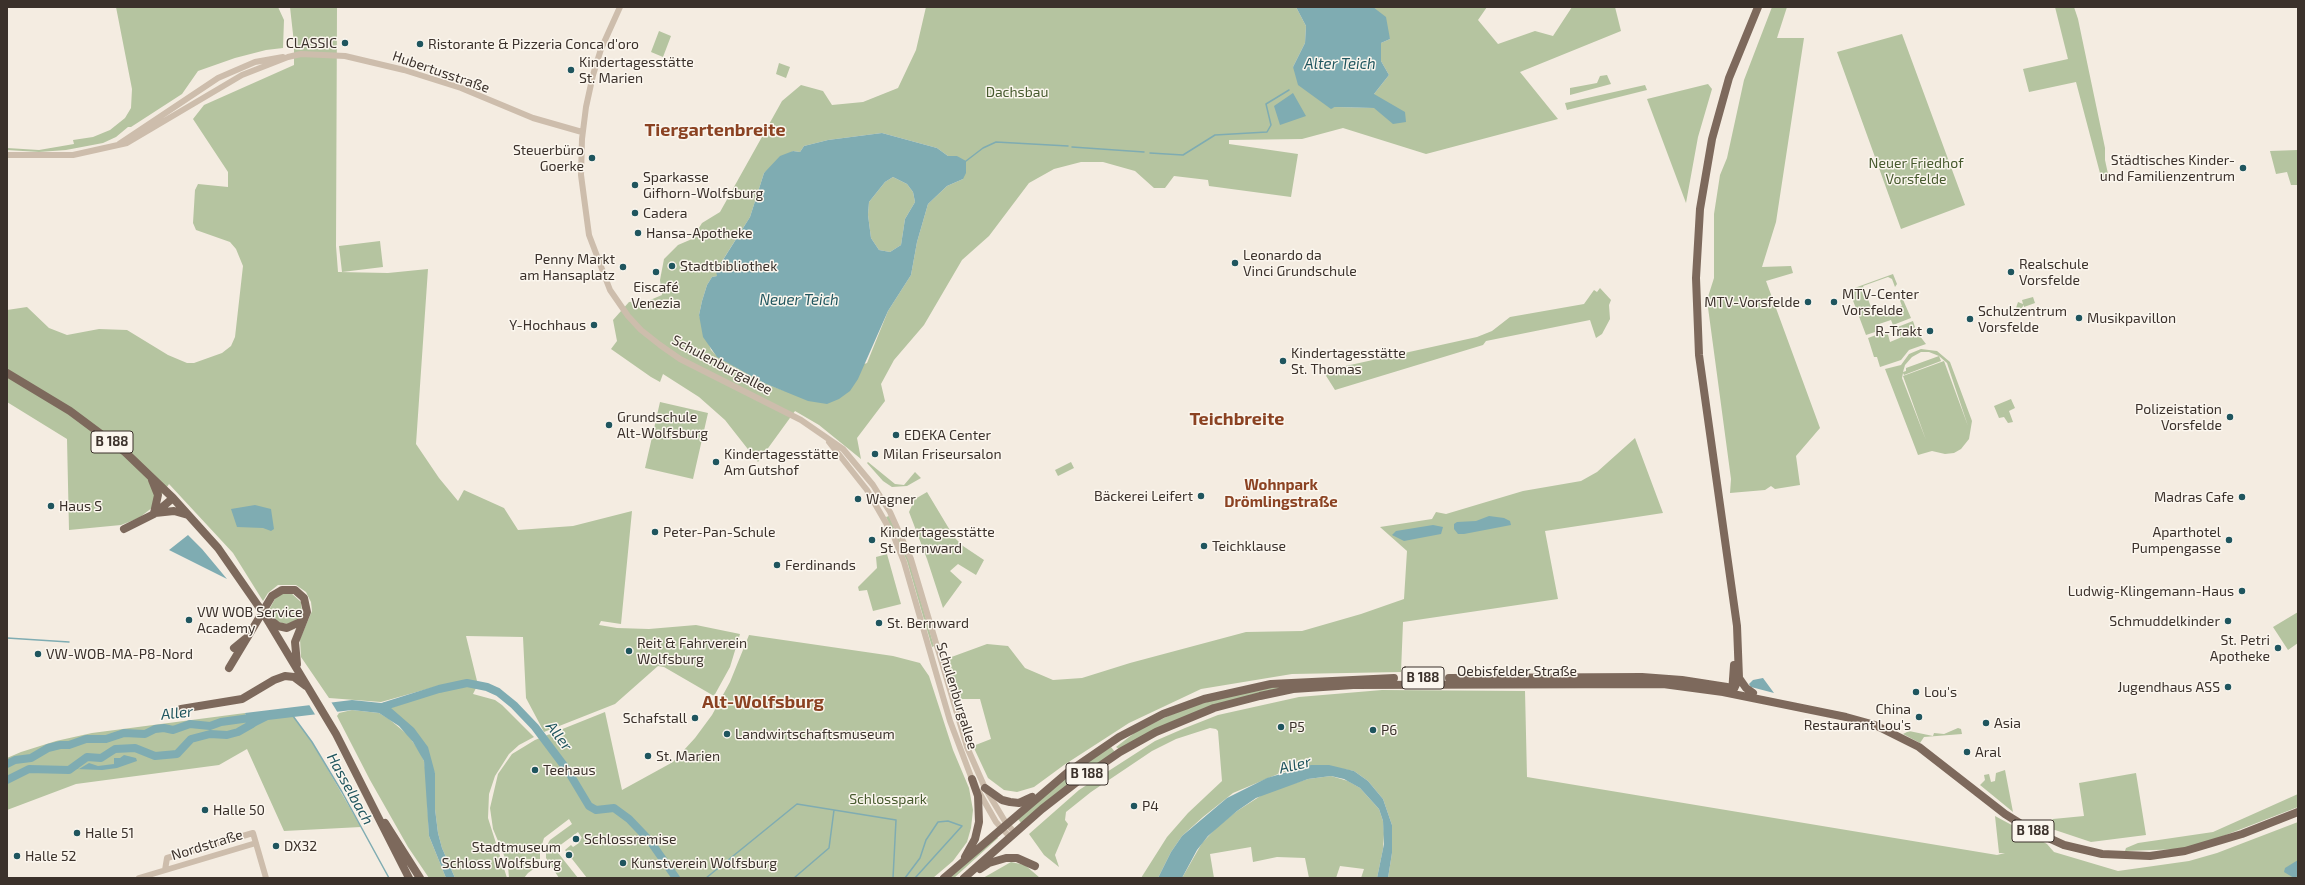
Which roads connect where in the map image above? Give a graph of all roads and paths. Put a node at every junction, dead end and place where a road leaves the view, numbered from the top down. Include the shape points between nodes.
1 (620, 7) edge
2 (1758, 7) edge
3 (582, 132) junction
4 (7, 155) edge
5 (7, 373) edge
6 (822, 433) junction
7 (150, 476) junction
8 (173, 498) junction
9 (886, 506) junction
10 (879, 510) junction
11 (154, 514) junction
12 (188, 515) junction
13 (124, 529) dead end
14 (263, 606) junction
15 (262, 617) junction
16 (302, 621) junction
17 (251, 632) junction
18 (234, 648) dead end
19 (1737, 650) junction
20 (1734, 664) junction
21 (229, 668) dead end
22 (299, 670) junction
23 (1739, 678) junction
24 (1708, 683) junction
25 (1733, 690) junction
26 (311, 692) junction
27 (1753, 693) junction
28 (181, 710) dead end
29 (1823, 712) junction
30 (972, 780) junction
31 (985, 788) junction
32 (1047, 789) junction
33 (370, 800) junction
34 (2298, 812) edge
35 (1004, 826) junction
36 (1012, 835) junction
37 (256, 843) junction
38 (960, 864) junction
39 (1035, 866) dead end
40 (165, 870) junction
41 (407, 876) edge
42 (139, 878) edge
43 (266, 878) edge
44 (420, 878) edge
45 (944, 878) edge
46 (965, 878) edge

1 - 3 street, Schulenburgallee via 601,48
2 - 19 main road via 1729,78 1712,139 1700,209 1696,278 1699,355 1731,573
3 - 4 street, Hubertusstraße via 533,118 461,88 376,63 323,54 301,54 242,75 153,130 127,143 73,155
3 - 6 street, Schulenburgallee via 581,176 589,235 610,290 628,316 641,330 680,359
5 - 7 main road, B 188 via 81,418 125,452
6 - 9 street, Schulenburgallee via 857,464
6 - 10 street, Schulenburgallee via 847,463
7 - 8 main road, B 188
7 - 11 main road via 158,495
8 - 11 main road
8 - 12 main road, B 188
9 - 10 street
9 - 31 street, Schulenburgallee via 911,559 966,747
10 - 30 street, Schulenburgallee via 904,562 950,721
11 - 12 main road via 174,511
11 - 13 main road
12 - 14 main road, B 188 via 218,548
14 - 15 main road, B 188, bridge
14 - 16 main road via 278,591 295,590 304,598 307,607
15 - 16 main road via 282,627 292,627
15 - 17 main road
15 - 22 main road, B 188
16 - 22 main road via 295,642
17 - 18 main road
17 - 21 main road
19 - 20 main road
19 - 23 main road
20 - 24 main road via 1726,679
20 - 25 main road
22 - 26 main road, B 188
23 - 25 main road
23 - 27 main road
24 - 25 main road, B 188
24 - 32 main road, Oebisfelder Straße / B 188 via 1642,677 1531,677 1292,681 1263,685 1204,699 1157,717 1102,748
25 - 27 main road, B 188
25 - 29 main road
25 - 36 main road, Oebisfelder Straße / B 188 via 1723,692 1643,684 1408,684 1313,687 1274,693 1214,708 1140,740 1078,781
26 - 28 main road via 300,680 285,676 242,699
26 - 33 main road, B 188 via 326,715
27 - 29 main road, B 188
29 - 34 main road, B 188 via 1862,721 1919,747 2005,814 2029,829 2064,844 2089,851 2129,856 2170,854 2231,838
30 - 35 street, Schulenburgallee
30 - 38 main road via 979,804 979,827
31 - 32 main road via 1002,800 1018,803
31 - 35 street, Schulenburgallee
32 - 35 main road, B 188
33 - 41 main road, B 188
33 - 44 main road, B 188
35 - 36 street, Schulenburgallee
35 - 38 main road, B 188
36 - 46 main road, Oebisfelder Straße / B 188
37 - 40 street, Nordstraße
37 - 40 street, Nordstraße via 253,833 167,858
37 - 43 street
38 - 45 main road, B 188
39 - 46 main road via 1017,858 1003,858 989,863
40 - 42 street, Nordstraße

